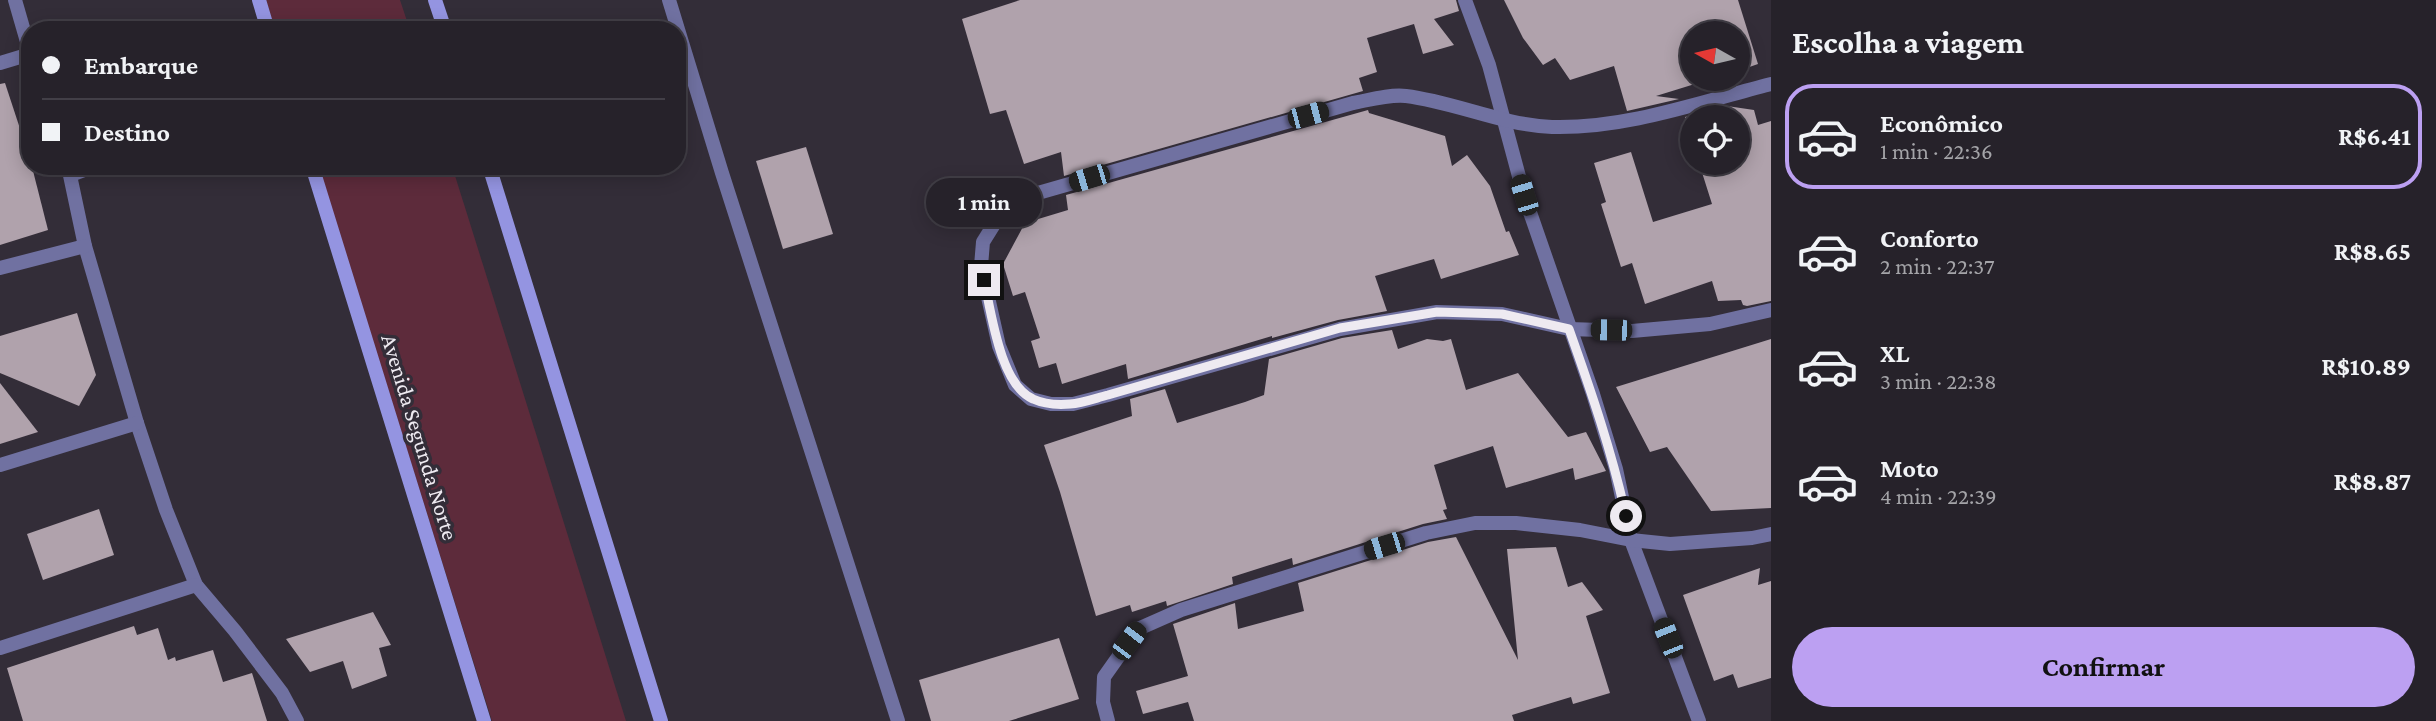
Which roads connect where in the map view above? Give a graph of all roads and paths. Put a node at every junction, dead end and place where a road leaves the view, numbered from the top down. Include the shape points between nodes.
1 (15, 0) edge
2 (259, 0) edge
3 (435, 0) edge
4 (669, 0) edge
5 (1465, 0) edge
6 (21, 21) edge
7 (265, 21) edge
8 (442, 21) edge
9 (675, 21) edge
10 (686, 55) edge
11 (21, 56) edge
12 (0, 63) edge
13 (1771, 84) edge
14 (1502, 119) junction
15 (70, 175) edge
16 (315, 175) edge
17 (492, 175) edge
18 (85, 246) junction
19 (0, 268) edge
20 (1771, 310) edge
21 (1569, 329) junction
22 (136, 423) junction
23 (0, 465) edge
24 (1771, 534) edge
25 (1631, 540) junction
26 (196, 585) junction
27 (0, 648) edge
28 (297, 721) edge
29 (484, 721) edge
30 (661, 721) edge
31 (898, 721) edge
32 (1108, 721) edge
33 (1699, 721) edge

1 - 6 street
2 - 7 street
3 - 8 street
4 - 9 street
5 - 14 street via 1489,65
10 - 31 street
11 - 12 street
13 - 14 street via 1595,125 1550,127
14 - 21 street
14 - 21 street via 1404,96 1353,103 1024,197 998,218 983,242 981,266 999,346 1015,385 1031,399 1073,404 1340,328 1437,312 1502,314
15 - 18 street
16 - 29 street, Avenida Segunda Norte
17 - 30 street
18 - 19 street
18 - 22 street
20 - 21 street via 1710,324 1632,331
21 - 25 street via 1616,469
22 - 23 street
22 - 26 street
24 - 25 street via 1670,544
25 - 32 street via 1516,523 1475,523 1426,533 1181,610 1138,629 1104,677
25 - 33 street
26 - 27 street
26 - 28 street via 282,693

